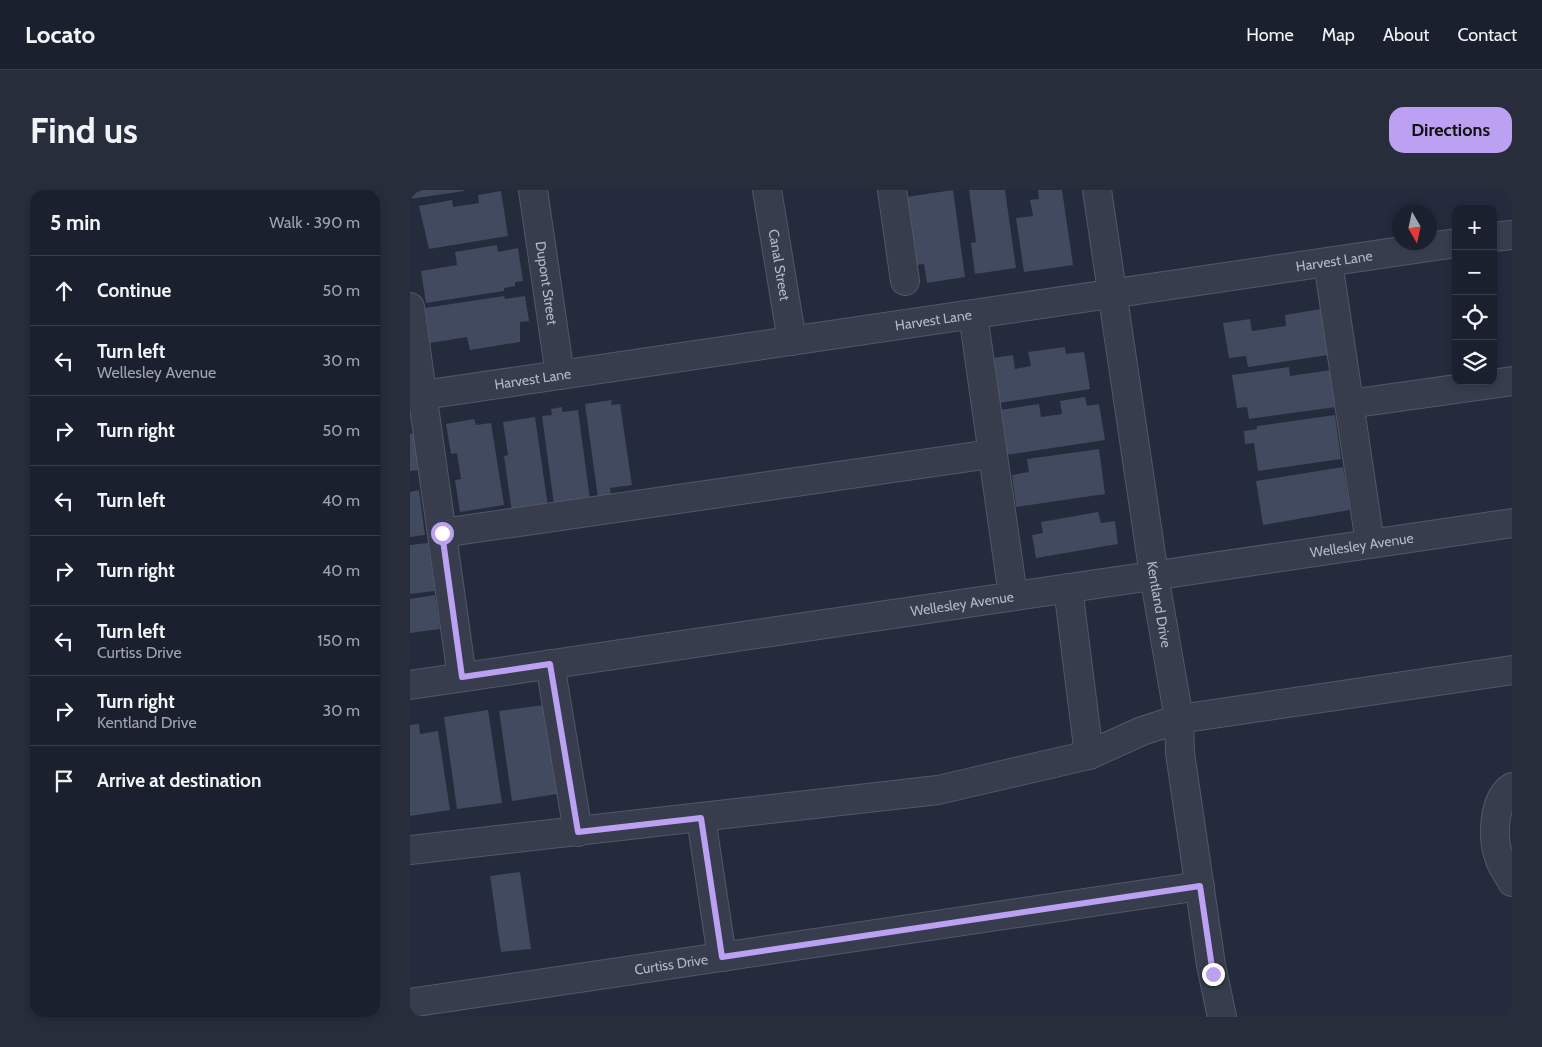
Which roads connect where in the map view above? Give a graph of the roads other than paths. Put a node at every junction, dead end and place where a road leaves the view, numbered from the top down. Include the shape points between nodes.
1 (532, 190) edge
2 (767, 190) edge
3 (892, 190) edge
4 (1097, 190) edge
5 (1512, 235) edge
6 (1497, 237) edge
7 (1452, 244) edge
8 (1328, 262) junction
9 (904, 281) dead end
10 (1113, 293) junction
11 (410, 308) edge
12 (973, 314) junction
13 (792, 341) junction
14 (560, 374) junction
15 (1512, 381) edge
16 (416, 396) edge
17 (1349, 404) junction
18 (991, 454) junction
19 (1512, 522) edge
20 (442, 533) junction
21 (1370, 544) junction
22 (1154, 575) junction
23 (1068, 588) junction
24 (1013, 596) junction
25 (550, 664) junction
26 (1512, 670) edge
27 (462, 677) junction
28 (410, 685) edge
29 (1178, 719) junction
30 (1089, 754) junction
31 (1512, 787) edge
32 (701, 818) junction
33 (578, 832) junction
34 (410, 850) edge
35 (1512, 882) edge
36 (1200, 886) junction
37 (722, 957) junction
38 (410, 1004) edge
39 (474, 1005) edge
40 (1222, 1017) edge

1 - 14 street, Dupont Street
2 - 13 street, Canal Street
3 - 9 street
4 - 10 street, Kentland Drive
5 - 6 street
7 - 8 street, Harvest Lane
8 - 10 street, Harvest Lane
8 - 17 street
10 - 12 street, Harvest Lane
10 - 22 street, Kentland Drive
11 - 16 street
12 - 13 street, Harvest Lane
12 - 18 street
13 - 14 street, Harvest Lane
14 - 16 street, Harvest Lane
15 - 17 street
16 - 20 street
17 - 21 street
18 - 20 street
18 - 24 street
19 - 21 street, Wellesley Avenue
20 - 27 street
21 - 22 street, Wellesley Avenue
22 - 23 street, Wellesley Avenue
22 - 29 street, Kentland Drive
23 - 24 street, Wellesley Avenue
23 - 30 street
24 - 25 street, Wellesley Avenue
25 - 27 street, Wellesley Avenue
25 - 33 street
26 - 29 street
27 - 28 street, Wellesley Avenue
29 - 30 street
29 - 36 street, Kentland Drive via 1180,754
30 - 32 street via 938,790
31 - 35 street via 1506,790 1498,809 1495,836 1499,858
32 - 33 street
32 - 37 street
33 - 34 street
36 - 37 street, Curtiss Drive
36 - 40 street, Kentland Drive
37 - 39 street, Curtiss Drive
38 - 39 street, Curtiss Drive

